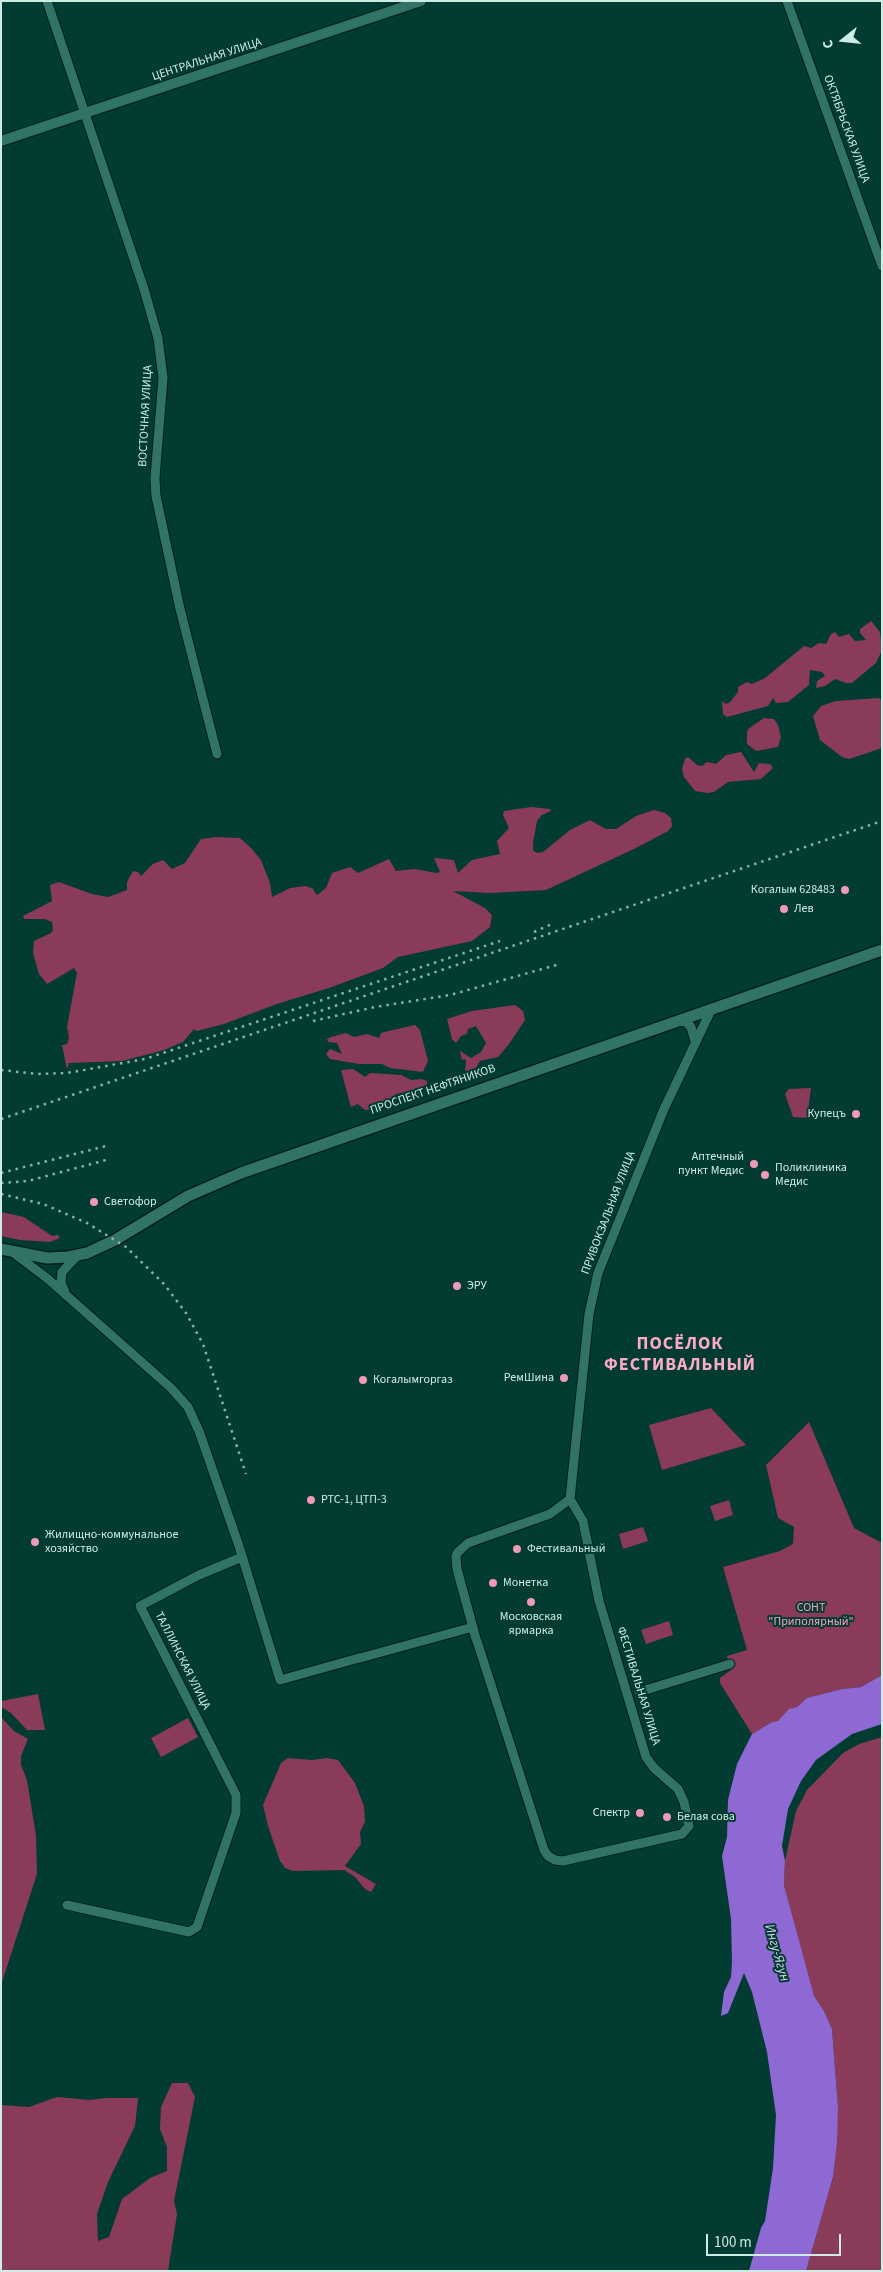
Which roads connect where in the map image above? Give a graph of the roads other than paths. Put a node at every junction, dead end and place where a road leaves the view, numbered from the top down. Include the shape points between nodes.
1 (47, 1) edge
2 (421, 1) edge
3 (787, 1) edge
4 (84, 114) junction
5 (1, 141) edge
6 (882, 266) edge
7 (217, 754) dead end
8 (882, 950) edge
9 (712, 1008) junction
10 (676, 1020) junction
11 (695, 1041) junction
12 (7, 1251) edge
13 (78, 1255) junction
14 (66, 1295) junction
15 (570, 1499) junction
16 (242, 1557) junction
17 (473, 1627) junction
18 (730, 1664) dead end
19 (628, 1695) junction
20 (67, 1905) dead end

1 - 4 street, ВОСТОЧНАЯ УЛИЦА
2 - 4 street, ЦЕНТРАЛЬНАЯ УЛИЦА
3 - 6 street, ОКТЯБРЬСКАЯ УЛИЦА
4 - 5 street, ЦЕНТРАЛЬНАЯ УЛИЦА
4 - 7 street, ВОСТОЧНАЯ УЛИЦА via 158,338 163,378 156,496 180,609
8 - 9 main road, ПРОСПЕКТ НЕФТЯНИКОВ
9 - 10 main road, ПРОСПЕКТ НЕФТЯНИКОВ
9 - 11 street, ПРИВОКЗАЛЬНАЯ УЛИЦА
10 - 11 street via 689,1024
10 - 13 main road, ПРОСПЕКТ НЕФТЯНИКОВ via 228,1178 188,1196 106,1245
11 - 15 street, ПРИВОКЗАЛЬНАЯ УЛИЦА via 632,1184 598,1273 590,1314
12 - 13 main road, ПРОСПЕКТ НЕФТЯНИКОВ via 47,1258
12 - 14 street via 41,1272
13 - 14 street via 62,1272 61,1283
14 - 16 street via 188,1407
15 - 17 street via 550,1514 468,1544 458,1552 457,1569
15 - 19 street, ФЕСТИВАЛЬНАЯ УЛИЦА via 583,1521 600,1602
16 - 17 street via 280,1680
16 - 20 street, ТАЛЛИНСКАЯ УЛИЦА via 140,1606 236,1795 236,1813 197,1927 189,1932
17 - 19 street, ФЕСТИВАЛЬНАЯ УЛИЦА via 544,1850 555,1860 563,1861 682,1834 688,1829 689,1820 678,1789 646,1757
18 - 19 street

